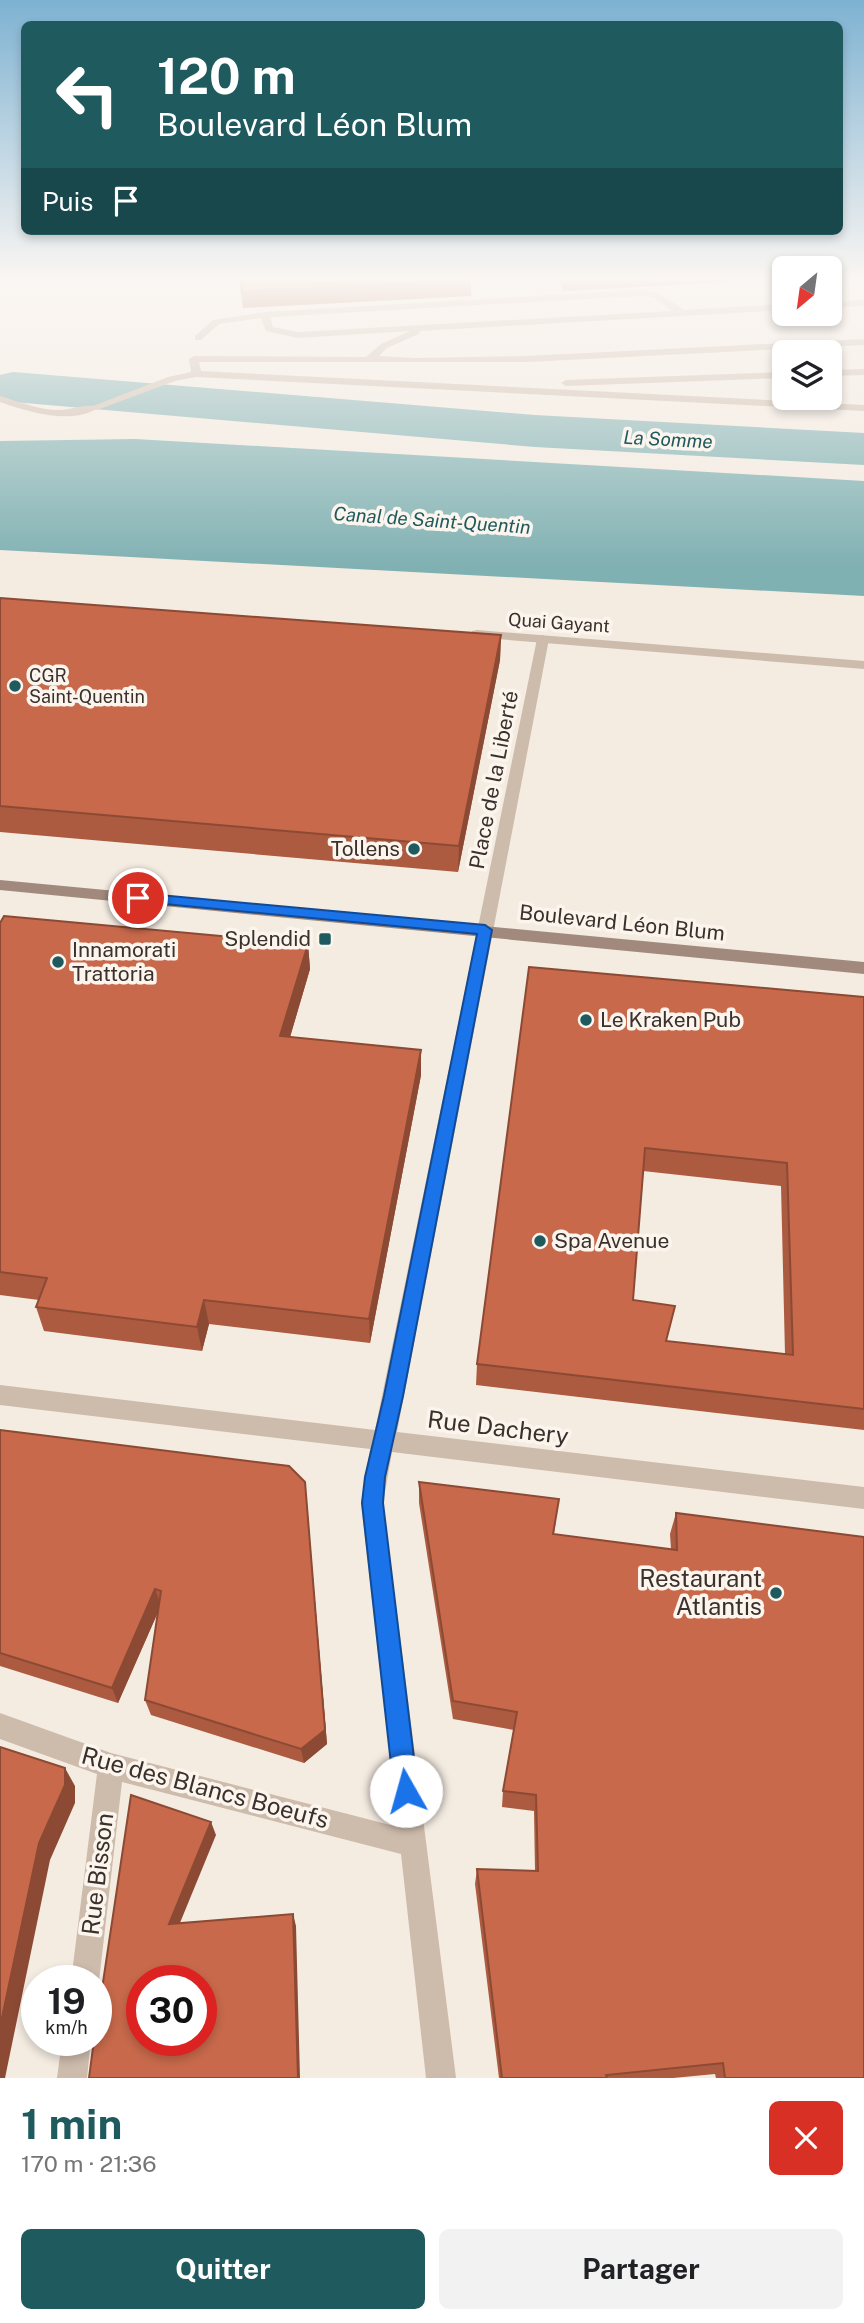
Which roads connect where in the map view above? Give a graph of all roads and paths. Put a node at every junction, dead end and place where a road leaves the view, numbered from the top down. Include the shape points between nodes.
1 (191, 375) edge
2 (214, 375) edge
3 (772, 375) edge
4 (433, 387) junction
5 (0, 399) edge
6 (864, 408) edge
7 (468, 634) edge
8 (543, 639) junction
9 (864, 665) edge
10 (0, 885) edge
11 (485, 930) junction
12 (864, 968) edge
13 (0, 1395) edge
14 (384, 1441) junction
15 (864, 1498) edge
16 (0, 1726) edge
17 (111, 1766) junction
18 (412, 1844) junction
19 (87, 1965) edge
20 (75, 2056) edge
21 (72, 2078) edge
22 (441, 2078) edge

1 - 5 street via 93,408 61,413 36,411
2 - 4 street
3 - 4 street
4 - 6 street
7 - 8 street, Quai Gayant
8 - 9 street, Quai Gayant
8 - 11 street, Place de la Liberté
10 - 11 main road, Boulevard Léon Blum
11 - 12 main road, Boulevard Léon Blum
11 - 14 street, Place de la Liberté
13 - 14 street, Rue Dachery
14 - 15 street, Rue Dachery
14 - 18 street, Place de la Liberté via 372,1503
16 - 17 street, Rue des Blancs Boeufs
17 - 18 street, Rue des Blancs Boeufs
17 - 19 street, Rue Bisson
18 - 22 street, Place de la Liberté
20 - 21 street

